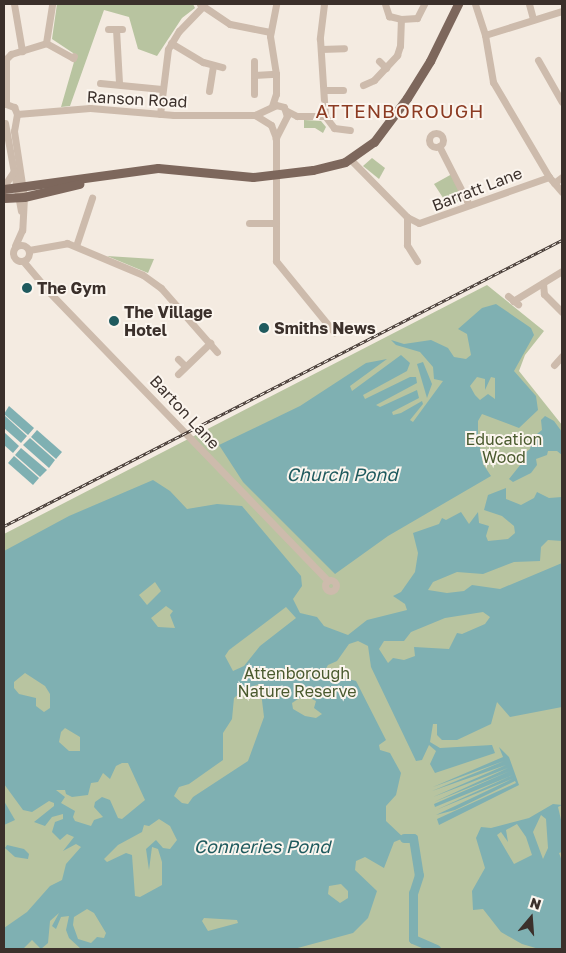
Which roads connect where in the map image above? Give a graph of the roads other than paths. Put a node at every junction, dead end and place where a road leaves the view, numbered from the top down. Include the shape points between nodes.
1 (14, 4) edge
2 (52, 4) edge
3 (276, 4) edge
4 (324, 4) edge
5 (385, 4) edge
6 (424, 4) edge
7 (453, 4) edge
8 (458, 4) edge
9 (475, 4) edge
10 (529, 4) edge
11 (201, 5) edge
12 (562, 11) edge
13 (401, 19) junction
14 (532, 19) junction
15 (108, 29) dead end
16 (446, 29) junction
17 (270, 32) junction
18 (485, 35) junction
19 (46, 43) junction
20 (171, 43) junction
21 (344, 48) dead end
22 (321, 49) junction
23 (22, 51) junction
24 (74, 56) dead end
25 (538, 60) dead end
26 (5, 61) edge
27 (254, 61) dead end
28 (379, 61) dead end
29 (213, 66) junction
30 (222, 67) dead end
31 (386, 68) junction
32 (276, 74) junction
33 (254, 75) junction
34 (98, 83) dead end
35 (119, 83) junction
36 (363, 85) dead end
37 (162, 88) junction
38 (212, 88) dead end
39 (325, 90) junction
40 (343, 90) dead end
41 (254, 94) dead end
42 (562, 102) edge
43 (5, 105) edge
44 (273, 108) junction
45 (160, 114) junction
46 (255, 115) junction
47 (287, 115) junction
48 (326, 116) junction
49 (16, 117) junction
50 (269, 122) junction
51 (4, 123) edge
52 (282, 125) junction
53 (350, 130) dead end
54 (276, 138) junction
55 (440, 146) dead end
56 (350, 160) junction
57 (14, 171) junction
58 (276, 176) junction
59 (549, 177) junction
60 (562, 177) edge
61 (554, 183) junction
62 (4, 188) edge
63 (562, 192) edge
64 (21, 193) junction
65 (4, 198) edge
66 (92, 198) dead end
67 (469, 205) junction
68 (407, 217) junction
69 (415, 222) junction
70 (249, 223) dead end
71 (276, 223) junction
72 (408, 227) junction
73 (22, 230) junction
74 (15, 246) junction
75 (76, 246) junction
76 (27, 248) junction
77 (24, 261) junction
78 (417, 261) dead end
79 (562, 271) edge
80 (543, 284) junction
81 (513, 300) dead end
82 (562, 312) edge
83 (334, 332) dead end
84 (210, 343) junction
85 (218, 352) dead end
86 (562, 356) edge
87 (178, 359) dead end
88 (554, 365) dead end
89 (186, 366) junction
90 (178, 374) dead end
91 (328, 581) dead end

1 - 23 street
2 - 19 street
3 - 17 street
4 - 22 street
5 - 13 street via 387,15
6 - 13 street via 417,18
7 - 16 main road
8 - 16 main road
9 - 18 street
10 - 14 street
11 - 17 street via 230,24
11 - 20 street
12 - 14 street
13 - 31 street via 400,48
14 - 18 street
15 - 35 street via 119,29
16 - 56 main road via 430,61 387,125 374,142
17 - 32 street
18 - 59 street via 490,76
19 - 23 street
19 - 24 street
20 - 29 street
20 - 37 street
21 - 22 street
22 - 39 street
23 - 26 street via 9,55
25 - 42 street
26 - 43 street
27 - 33 street
28 - 31 street
29 - 30 street
29 - 38 street
31 - 36 street via 374,80
32 - 33 street
32 - 44 street
33 - 41 street
34 - 35 street
35 - 37 street
37 - 45 street
39 - 40 street
39 - 48 street
43 - 49 street via 14,107
44 - 46 street, Ranson Road
44 - 47 street
44 - 50 street
45 - 46 street, Ranson Road
45 - 49 street, Ranson Road via 90,108
46 - 50 street, Ranson Road
47 - 48 street
47 - 52 street
48 - 53 street via 330,125 340,133
49 - 51 street, Ranson Road
49 - 64 street
50 - 52 street, Ranson Road
50 - 54 street
51 - 57 street
52 - 54 street
54 - 58 street
55 - 67 street
56 - 58 main road via 321,169
56 - 68 street, Barratt Lane
57 - 62 street
57 - 64 street
58 - 64 main road via 235,177 158,168
58 - 71 street
59 - 61 street
59 - 67 street, Barratt Lane
60 - 61 street
61 - 63 street
62 - 64 main road
64 - 65 main road
64 - 73 street
66 - 75 street
67 - 69 street, Barratt Lane via 425,223
68 - 69 street, Barratt Lane
68 - 72 street
69 - 72 street
70 - 71 street
71 - 83 street via 276,262
72 - 78 street via 407,245
73 - 74 street
73 - 76 street
74 - 76 street
74 - 77 street, Barton Lane via 13,256
75 - 76 street via 57,243
75 - 84 street via 148,278
76 - 77 street
77 - 91 street, Barton Lane via 50,293
79 - 80 street
80 - 81 street
80 - 82 street via 544,294
84 - 85 street
84 - 89 street
86 - 88 street
87 - 89 street
89 - 90 street

